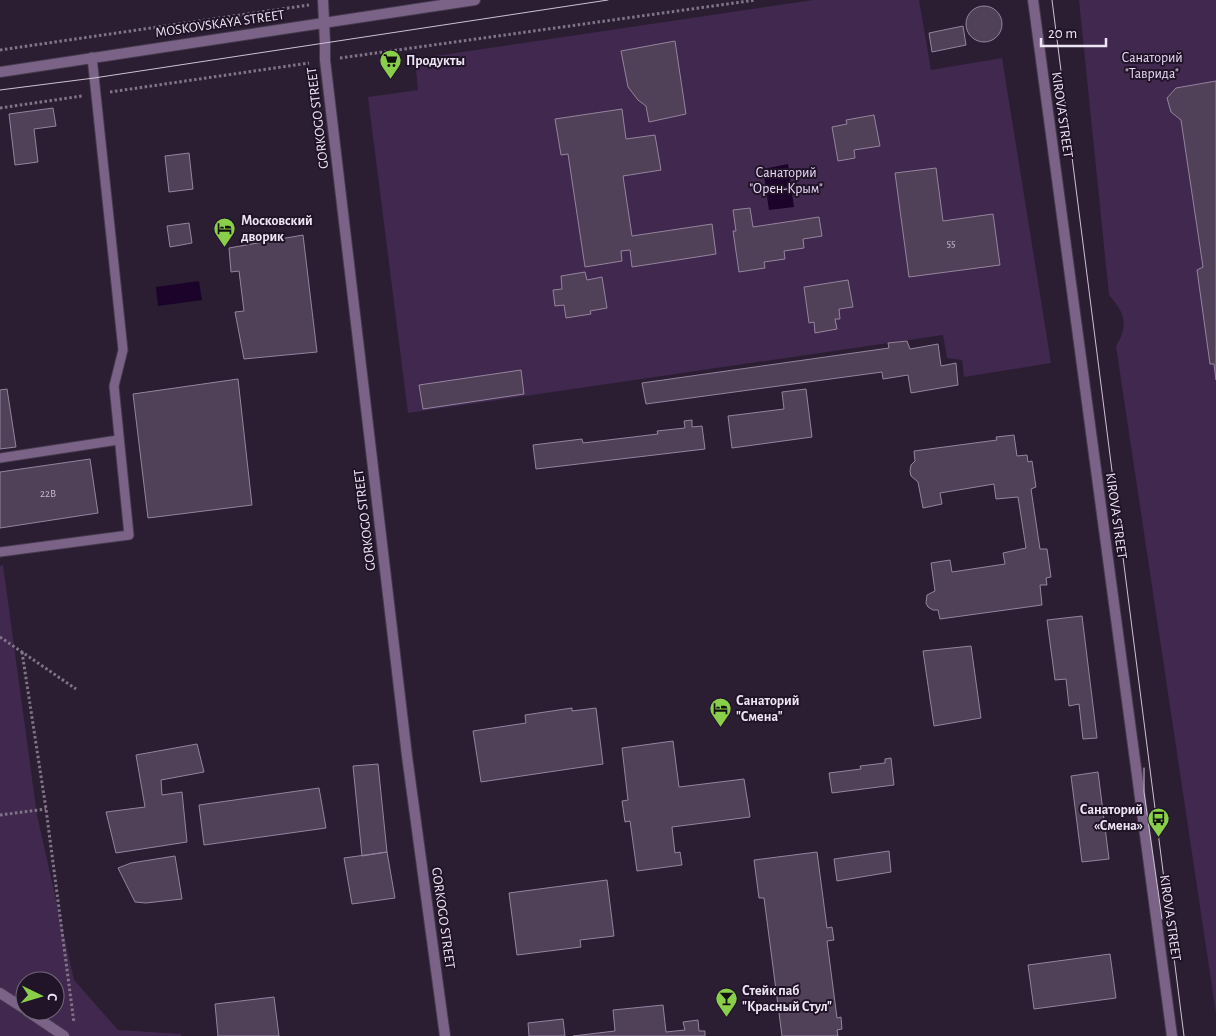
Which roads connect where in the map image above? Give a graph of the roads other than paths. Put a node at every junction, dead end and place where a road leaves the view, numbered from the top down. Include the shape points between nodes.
1 (474, 0) edge
2 (1033, 0) edge
3 (323, 2) edge
4 (325, 23) junction
5 (92, 57) junction
6 (0, 72) edge
7 (118, 440) junction
8 (0, 458) edge
9 (0, 552) edge
10 (0, 993) edge
11 (15, 1003) edge
12 (42, 1021) edge
13 (64, 1036) edge
14 (445, 1036) edge
15 (1172, 1036) edge

1 - 4 street, MOSKOVSKAYA STREET
2 - 15 street, KIROVA STREET
3 - 4 street, GORKOGO STREET
4 - 5 street, MOSKOVSKAYA STREET
4 - 14 street, GORKOGO STREET via 325,60 407,756
5 - 6 street, MOSKOVSKAYA STREET
5 - 7 lane via 123,350 114,386
7 - 8 lane
7 - 9 lane via 129,535
10 - 11 street
12 - 13 street

